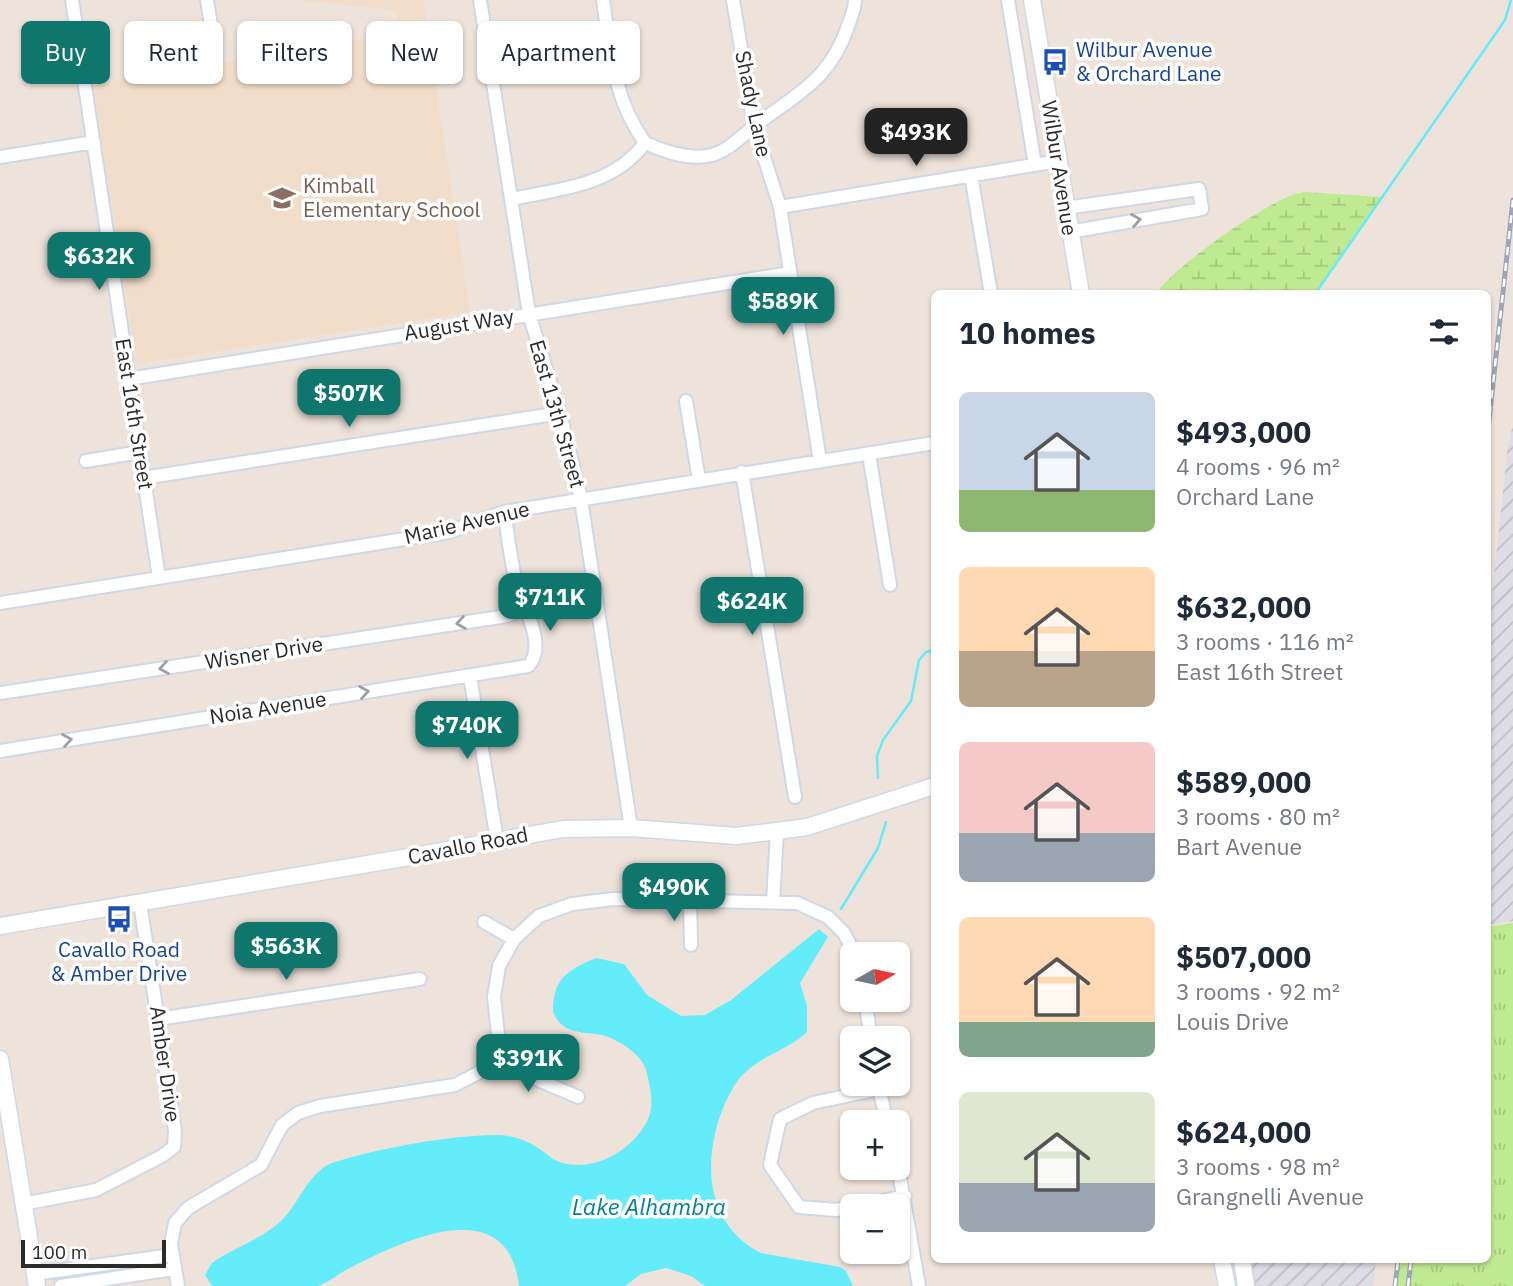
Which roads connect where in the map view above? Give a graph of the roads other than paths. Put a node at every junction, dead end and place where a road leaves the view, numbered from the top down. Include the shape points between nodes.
1 (72, 0) edge
2 (207, 0) edge
3 (480, 0) edge
4 (603, 0) edge
5 (733, 0) edge
6 (855, 0) edge
7 (1008, 0) edge
8 (1031, 0) edge
9 (210, 21) edge
10 (754, 126) junction
11 (94, 142) junction
12 (645, 143) junction
13 (0, 157) edge
14 (1058, 161) junction
15 (1035, 165) junction
16 (971, 175) junction
17 (511, 199) junction
18 (780, 207) junction
19 (1065, 208) junction
20 (1069, 232) junction
21 (790, 273) junction
22 (990, 290) edge
23 (1080, 290) edge
24 (529, 314) junction
25 (128, 379) junction
26 (685, 401) dead end
27 (560, 414) junction
28 (931, 444) edge
29 (139, 452) junction
30 (869, 454) junction
31 (86, 461) dead end
32 (820, 461) junction
33 (742, 472) junction
34 (143, 478) junction
35 (699, 480) junction
36 (582, 499) junction
37 (504, 512) junction
38 (159, 578) junction
39 (890, 585) dead end
40 (0, 603) edge
41 (527, 607) junction
42 (470, 676) junction
43 (0, 693) edge
44 (0, 751) edge
45 (931, 787) edge
46 (795, 797) dead end
47 (631, 828) junction
48 (777, 831) junction
49 (497, 840) junction
50 (690, 900) junction
51 (773, 902) junction
52 (140, 903) junction
53 (484, 922) dead end
54 (0, 926) edge
55 (514, 939) junction
56 (848, 942) edge
57 (691, 946) dead end
58 (420, 979) dead end
59 (158, 1019) junction
60 (0, 1059) edge
61 (492, 1060) junction
62 (840, 1096) edge
63 (578, 1097) dead end
64 (23, 1204) junction
65 (840, 1209) edge
66 (910, 1228) edge
67 (173, 1262) junction
68 (1223, 1263) edge
69 (1242, 1263) edge
70 (36, 1280) edge
71 (61, 1286) edge
72 (177, 1286) edge
73 (919, 1286) edge
74 (1227, 1286) edge
75 (1246, 1286) edge

1 - 11 street, East 16th Street
2 - 9 street
3 - 17 street, East 13th Street
4 - 12 street via 623,106
5 - 10 street, Shady Lane
6 - 10 street via 844,38 829,66 810,86
7 - 15 street
8 - 14 street, Wilbur Avenue
10 - 12 street via 733,145 709,156 663,151
10 - 18 street, Shady Lane
11 - 13 street
11 - 25 street, East 16th Street
12 - 17 street via 636,155 598,180
14 - 15 street
14 - 19 street, Wilbur Avenue
15 - 16 street
16 - 18 street
16 - 22 street
17 - 24 street, East 13th Street
18 - 21 street, Shady Lane
19 - 20 street, Wilbur Avenue
20 -> 19 street via 1202,209 1199,189
20 - 23 street, Wilbur Avenue
21 - 24 street, August Way
21 - 32 street, Shady Lane
24 - 25 street, August Way
24 - 27 street, East 13th Street
25 - 29 street, East 16th Street
26 - 35 street
27 - 34 street
27 - 36 street, East 13th Street
28 - 30 street, Marie Avenue
29 - 31 street
29 - 34 street, East 16th Street
30 - 32 street, Marie Avenue
30 - 39 street
32 - 33 street, Marie Avenue
33 - 35 street, Marie Avenue
33 - 46 street
34 - 38 street, East 16th Street
35 - 36 street, Marie Avenue
36 - 37 street, Marie Avenue
36 - 47 street, East 13th Street
37 - 38 street, Marie Avenue via 449,532
37 - 41 street via 516,581
38 - 40 street, Marie Avenue
41 - 42 street, Noia Avenue via 534,660 528,666
41 -> 43 street, Wisner Drive via 507,616
44 -> 42 street, Noia Avenue
42 - 49 street
45 - 48 street, Cavallo Road via 807,827
47 - 48 street, Cavallo Road via 736,836
47 - 49 street, Cavallo Road via 563,829
48 - 51 street
49 - 52 street, Cavallo Road
50 - 51 street
50 - 55 street via 613,898 572,904 539,916
50 - 57 street
51 - 56 street via 814,909 836,925
52 - 54 street, Cavallo Road
52 - 59 street, Amber Drive
53 - 55 street
55 - 61 street via 499,966 494,997 498,1035
58 - 59 street
59 - 64 street, Amber Drive via 174,1147 96,1190
60 - 64 street
61 - 63 street
61 - 67 street via 455,1084 298,1113 282,1125 261,1165 188,1208 175,1223
62 - 65 street via 780,1119 771,1165 799,1207
64 - 70 street
66 - 73 street
67 - 70 street
67 - 71 street
67 - 72 street
68 - 74 street
69 - 75 street

